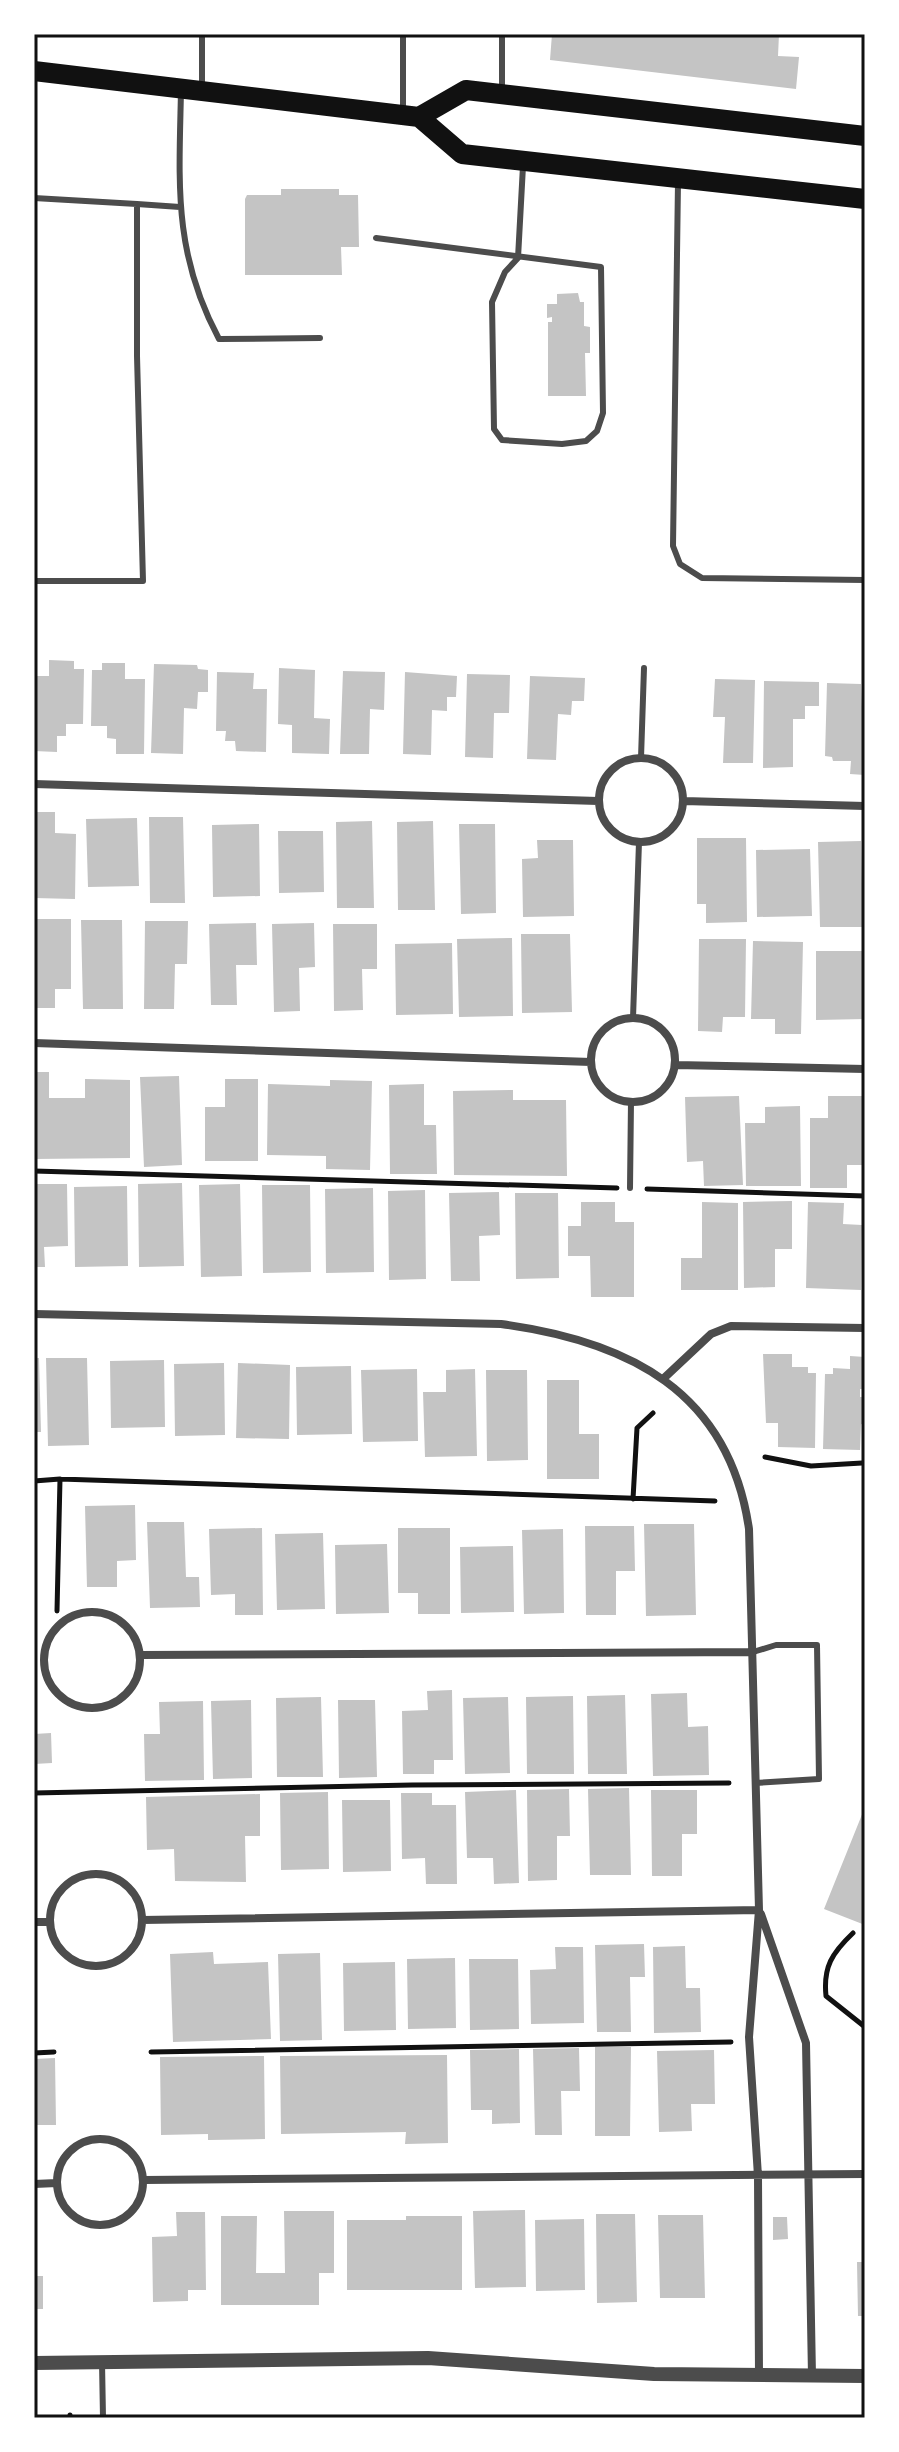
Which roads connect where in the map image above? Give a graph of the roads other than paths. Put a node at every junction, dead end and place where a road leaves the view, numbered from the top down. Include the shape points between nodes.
1 (202, 34) edge
2 (403, 34) edge
3 (502, 34) edge
4 (34, 71) edge
5 (181, 87) junction
6 (202, 90) junction
7 (502, 95) junction
8 (411, 116) junction
9 (865, 136) edge
10 (523, 161) junction
11 (678, 179) junction
12 (34, 198) edge
13 (865, 199) edge
14 (137, 204) junction
15 (180, 207) junction
16 (376, 238) dead end
17 (518, 258) junction
18 (320, 338) dead end
19 (865, 580) edge
20 (34, 581) edge
21 (644, 668) dead end
22 (641, 758) junction
23 (34, 784) edge
24 (598, 801) junction
25 (684, 801) junction
26 (865, 806) edge
27 (639, 842) junction
28 (633, 1018) junction
29 (34, 1043) edge
30 (591, 1062) junction
31 (675, 1065) junction
32 (865, 1069) edge
33 (631, 1101) junction
34 (630, 1188) road end
35 (34, 1314) edge
36 (865, 1328) edge
37 (663, 1379) junction
38 (753, 1652) junction
39 (140, 1655) junction
40 (39, 1656) edge
41 (755, 1783) junction
42 (759, 1910) junction
43 (142, 1920) junction
44 (34, 1922) edge
45 (49, 1922) junction
46 (865, 2174) edge
47 (807, 2175) junction
48 (758, 2176) junction
49 (144, 2180) junction
50 (57, 2183) junction
51 (34, 2184) edge
52 (102, 2362) junction
53 (34, 2363) edge
54 (759, 2375) junction
55 (812, 2376) junction
56 (865, 2376) edge
57 (103, 2418) edge

1 - 6 lane
2 - 8 lane
3 - 7 lane
4 - 5 main road
5 - 6 main road
5 - 15 lane
6 - 8 main road
7 - 8 main road via 466,90
7 - 9 main road
8 - 10 main road via 462,154
10 - 11 main road
10 - 17 lane
11 - 13 main road
11 - 19 lane via 673,546 680,564 702,578
12 - 14 lane
14 - 15 lane
14 - 20 lane via 143,581
15 - 18 lane via 193,282 219,339
16 - 17 lane
17 - 17 lane via 505,272 492,302 494,429 502,440 586,441 597,431 603,413 601,267
21 - 22 lane
22 - 24 street via 606,775
22 - 25 street via 666,766 676,776
23 - 24 street
24 - 27 street via 608,828
25 - 26 street
25 - 27 street via 673,828 662,838
27 - 28 lane
28 - 30 street via 608,1027 592,1048
28 - 31 street via 659,1027 674,1051
29 - 30 street
30 - 33 street via 600,1087
31 - 32 street
31 - 33 street via 662,1090 650,1099
33 - 34 lane
35 - 37 street via 501,1324 554,1331 609,1348
36 - 37 street via 731,1326 711,1334
37 - 38 street via 692,1403 729,1456 739,1482 749,1529
38 - 39 street
38 - 41 street
38 - 41 lane via 776,1645 817,1645 819,1779
39 - 40 street via 127,1627 100,1612 69,1617
39 - 40 street via 133,1686 109,1705 93,1708 57,1693
41 - 42 street
42 - 43 street
42 - 47 street via 806,2043
42 - 48 street via 749,2037
43 - 45 street via 128,1953 96,1966 64,1953
43 - 45 street via 135,1895 115,1877 88,1874 64,1886
44 - 45 street
46 - 47 street
47 - 48 street
47 - 55 street
48 - 49 street
48 - 54 street
49 - 50 street via 125,2147 100,2139 69,2152
49 - 50 street via 132,2211 114,2224 102,2225 71,2214
50 - 51 street
52 - 53 street
52 - 54 street via 428,2358 654,2374
52 - 57 lane
54 - 55 street
55 - 56 street

